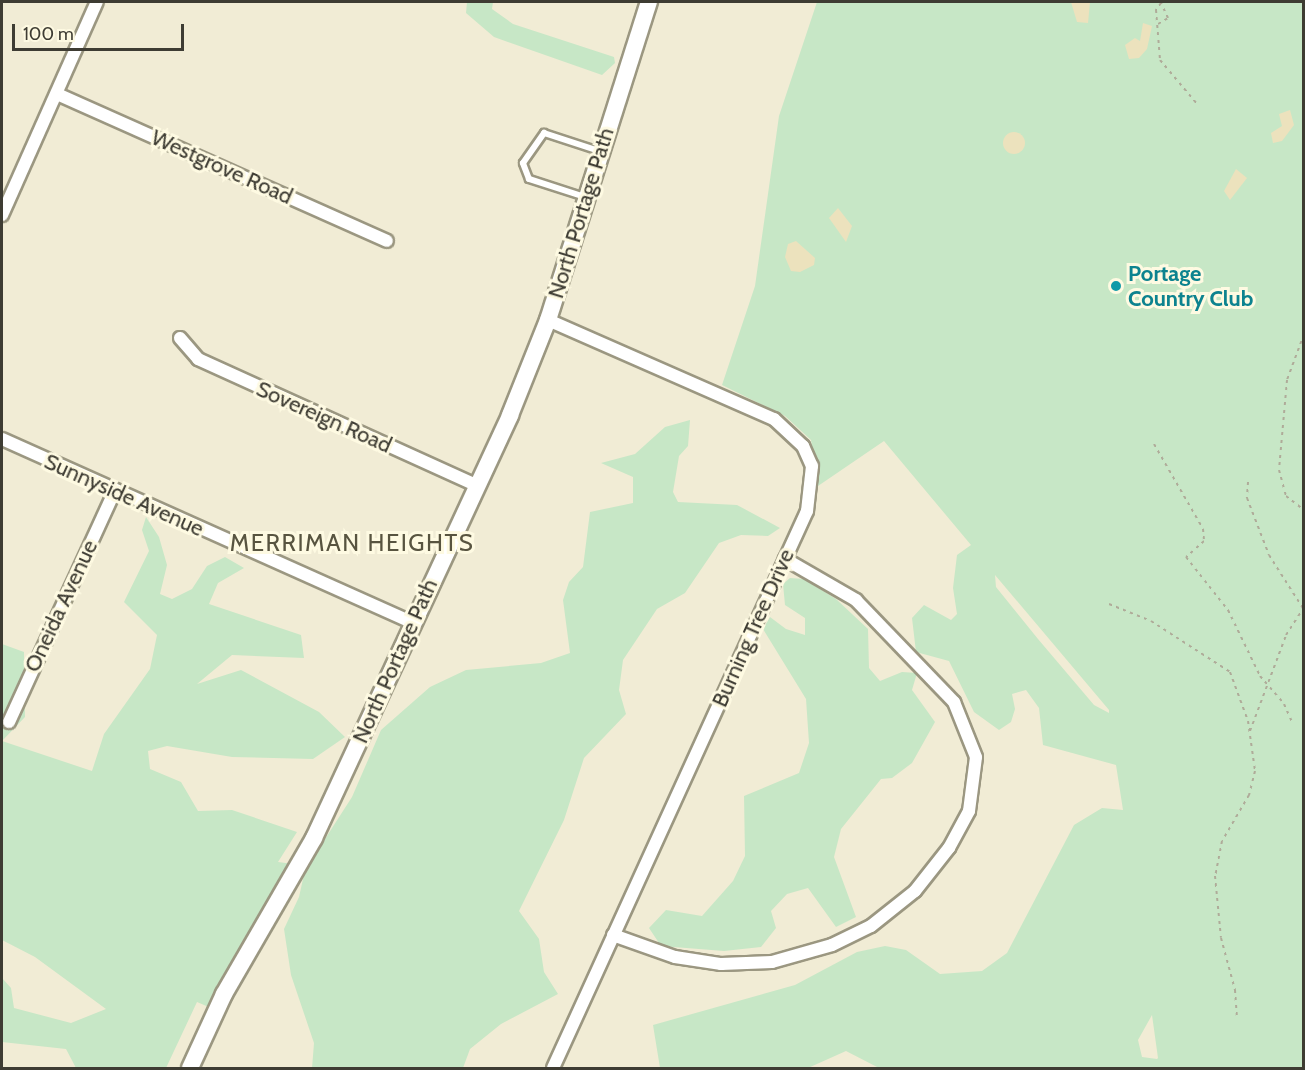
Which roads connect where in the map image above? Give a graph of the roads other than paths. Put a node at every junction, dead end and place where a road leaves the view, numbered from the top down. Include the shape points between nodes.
1 (97, 2) edge
2 (649, 2) edge
3 (57, 94) junction
4 (600, 151) junction
5 (585, 197) junction
6 (2, 214) edge
7 (387, 241) dead end
8 (548, 320) junction
9 (180, 338) dead end
10 (2, 440) edge
11 (477, 485) junction
12 (115, 491) junction
13 (785, 559) junction
14 (412, 622) junction
15 (9, 722) dead end
16 (613, 935) junction
17 (190, 1068) edge
18 (553, 1068) edge

1 - 3 street
2 - 4 main road, North Portage Path
3 - 6 street
3 - 7 street, Westgrove Road
4 - 5 main road, North Portage Path
4 - 5 lane via 544,133 523,163 529,179
5 - 8 main road, North Portage Path
8 - 11 main road, North Portage Path
8 - 13 street, Burning Tree Drive via 745,405 789,430 812,466 812,490
9 - 11 street, Sovereign Road via 198,359
10 - 12 street, Sunnyside Avenue
11 - 14 main road, North Portage Path
12 - 14 street, Sunnyside Avenue
12 - 15 street, Oneida Avenue
13 - 16 street, Burning Tree Drive
13 - 16 street via 856,600 954,702 976,757 969,811 949,848 915,891 871,926 832,945 772,962 721,964 675,957
14 - 17 main road, North Portage Path via 314,838 224,994
16 - 18 street, Burning Tree Drive

